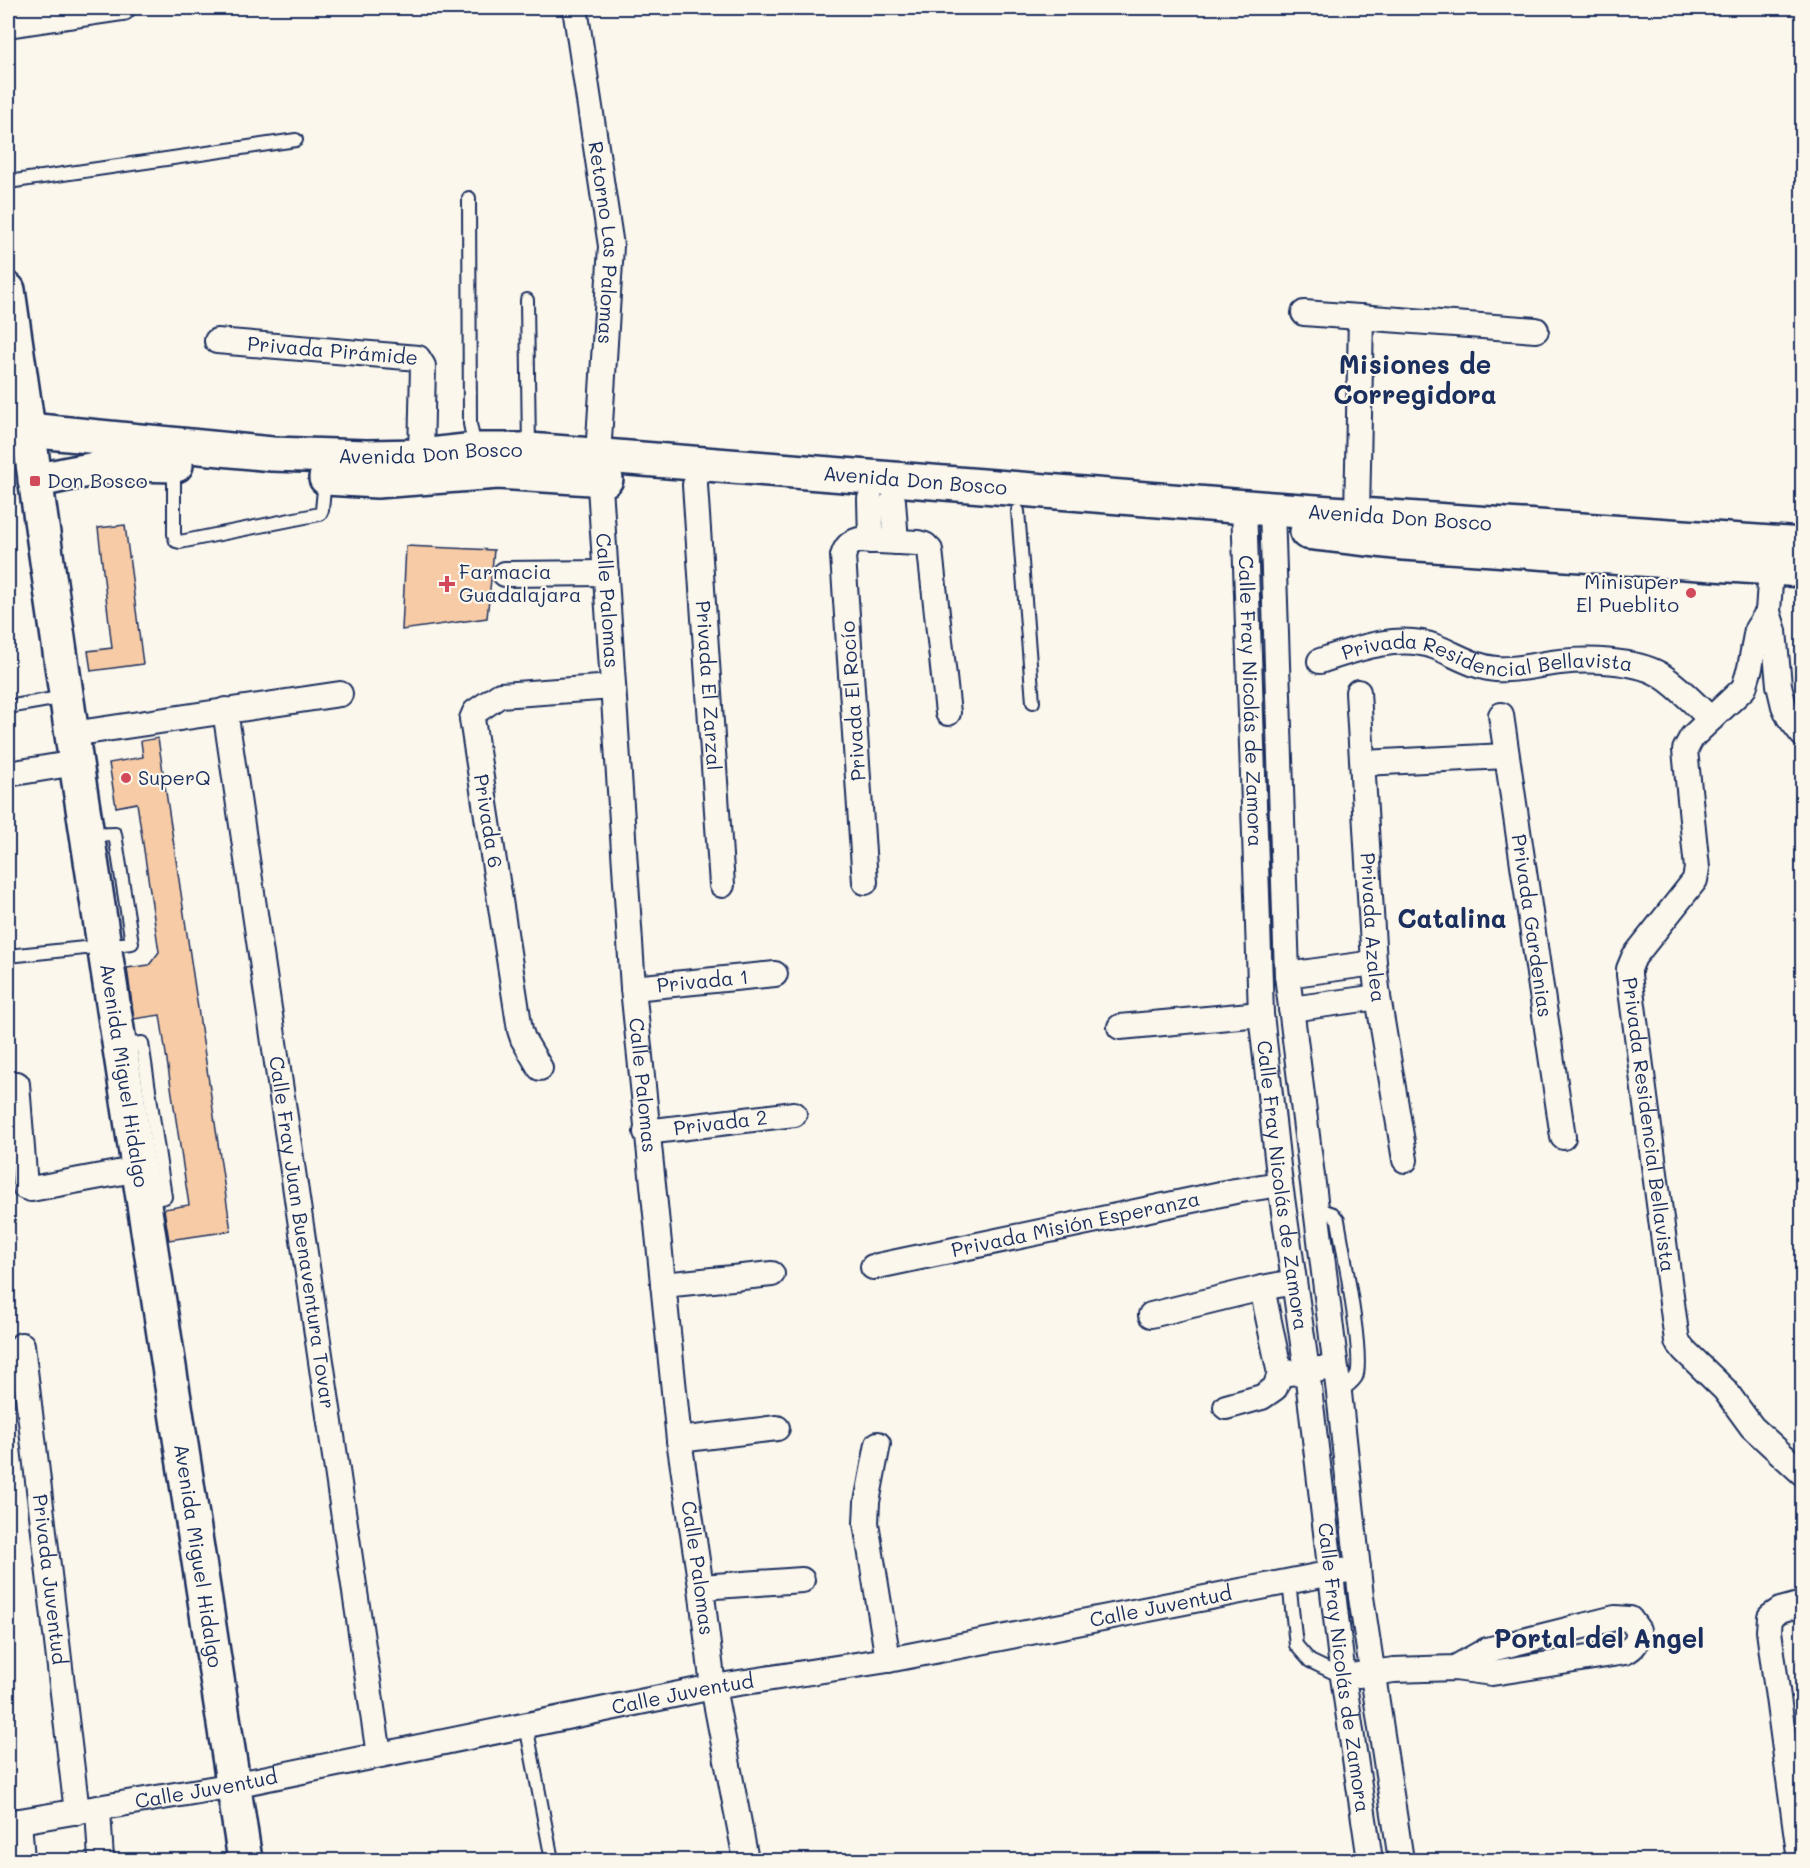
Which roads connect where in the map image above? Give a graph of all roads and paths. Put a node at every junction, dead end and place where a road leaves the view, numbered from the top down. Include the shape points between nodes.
1 (123, 8) edge
2 (575, 8) edge
3 (8, 25) edge
4 (296, 140) dead end
5 (8, 182) edge
6 (469, 198) dead end
7 (8, 290) edge
8 (527, 300) dead end
9 (1304, 313) dead end
10 (1361, 317) junction
11 (1536, 330) dead end
12 (217, 341) dead end
13 (18, 427) edge
14 (475, 450) junction
15 (529, 450) junction
16 (421, 456) junction
17 (174, 465) junction
18 (598, 467) junction
19 (326, 478) junction
20 (35, 481) junction
21 (695, 485) junction
22 (881, 500) junction
23 (1018, 511) junction
24 (1357, 514) junction
25 (1259, 518) junction
26 (871, 541) junction
27 (896, 542) junction
28 (1787, 556) edge
29 (606, 573) junction
30 (505, 574) dead end
31 (1768, 612) junction
32 (1320, 661) dead end
33 (613, 687) junction
34 (1358, 692) dead end
35 (340, 694) dead end
36 (66, 697) junction
37 (1033, 702) dead end
38 (8, 707) edge
39 (225, 710) junction
40 (948, 713) dead end
41 (1501, 715) dead end
42 (1711, 719) junction
43 (1803, 734) edge
44 (74, 748) junction
45 (1506, 756) junction
46 (1363, 763) junction
47 (8, 774) edge
48 (865, 882) dead end
49 (722, 885) dead end
50 (104, 945) junction
51 (8, 956) edge
52 (1374, 963) junction
53 (775, 974) dead end
54 (1287, 975) junction
55 (633, 988) junction
56 (1378, 997) junction
57 (1291, 1009) junction
58 (1261, 1014) junction
59 (1120, 1027) dead end
60 (119, 1045) junction
61 (1296, 1050) junction
62 (1265, 1056) junction
63 (540, 1068) dead end
64 (17, 1084) dead end
65 (794, 1114) dead end
66 (646, 1132) junction
67 (1563, 1137) dead end
68 (1405, 1160) dead end
69 (139, 1168) junction
70 (1280, 1184) junction
71 (144, 1201) junction
72 (1316, 1208) junction
73 (873, 1267) dead end
74 (772, 1274) dead end
75 (1294, 1282) junction
76 (663, 1285) junction
77 (1262, 1288) junction
78 (1151, 1315) dead end
79 (22, 1345) dead end
80 (1335, 1368) junction
81 (1307, 1371) junction
82 (1280, 1374) junction
83 (1339, 1393) junction
84 (1226, 1407) dead end
85 (777, 1428) dead end
86 (679, 1440) junction
87 (878, 1444) dead end
88 (1803, 1473) edge
89 (1358, 1568) junction
90 (1331, 1572) junction
91 (802, 1580) dead end
92 (1289, 1582) junction
93 (701, 1587) junction
94 (1803, 1605) edge
95 (888, 1660) junction
96 (1455, 1668) junction
97 (1372, 1674) junction
98 (1343, 1677) junction
99 (713, 1687) junction
100 (526, 1725) junction
101 (379, 1755) junction
102 (234, 1785) junction
103 (87, 1811) junction
104 (14, 1822) edge
105 (22, 1860) edge
106 (101, 1860) edge
107 (245, 1860) edge
108 (552, 1860) edge
109 (746, 1860) edge
110 (1370, 1860) edge
111 (1401, 1860) edge
112 (1800, 1860) edge

1 - 3 street
2 - 18 street, Retorno Las Palomas via 611,246
4 - 5 lane
6 - 14 lane via 470,424
7 - 13 street, Avenida Miguel Hidalgo
8 - 15 lane
9 - 10 street
10 - 11 street
10 - 24 street
12 - 16 street, Privada Pirámide via 418,358 423,366
13 - 16 street, Avenida Don Bosco via 272,454
13 - 20 street, Avenida Miguel Hidalgo
14 - 15 street, Avenida Don Bosco
14 - 16 street, Avenida Don Bosco
15 - 18 street, Avenida Don Bosco
17 - 19 street, Avenida Don Bosco
17 - 19 lane via 174,534 180,542 320,514
17 - 20 street, Avenida Don Bosco via 137,463
18 - 19 street, Avenida Don Bosco via 377,481
18 - 21 street, Avenida Don Bosco
18 - 25 street, Avenida Don Bosco
18 - 29 street, Calle Palomas
20 - 36 street, Avenida Miguel Hidalgo
21 - 22 street, Avenida Don Bosco
21 - 49 street, Privada El Zarzal
22 - 23 street, Avenida Don Bosco
22 - 26 street
22 - 27 street
23 - 25 street, Avenida Don Bosco
23 - 37 lane
24 - 25 street, Avenida Don Bosco
24 - 28 street, Avenida Don Bosco
25 - 28 street, Avenida Don Bosco via 1404,543
25 - 54 street, Calle Fray Nicolás de Zamora
25 - 58 street, Calle Fray Nicolás de Zamora
26 - 27 street, Privada El Rocío
26 - 48 street, Privada El Rocío via 851,543 843,556
27 - 40 street, Privada El Rocío via 925,545 930,550
28 - 31 street, Privada Residencial Bellavista
29 - 30 street
29 - 33 street, Calle Palomas
31 - 42 street, Privada Residencial Bellavista via 1757,629 1744,688
31 - 43 street, Privada Residencial Bellavista via 1774,631 1781,696 1789,717
32 - 42 street, Privada Residencial Bellavista via 1370,646 1415,642 1497,670 1563,662 1627,664 1658,673
33 - 55 street, Calle Palomas
33 - 63 street, Privada 6 via 500,695 475,712 472,719 520,1030
34 - 46 street, Privada Azalea
35 - 39 street
36 - 38 lane
36 - 44 street, Avenida Miguel Hidalgo
39 - 44 street
39 - 101 street, Calle Fray Juan Buenaventura Tovar
41 - 45 street, Privada Gardenias
42 - 88 street, Privada Residencial Bellavista via 1685,750 1695,880 1634,957 1629,975 1677,1341 1725,1390 1752,1427
44 - 47 street
44 - 50 street, Avenida Miguel Hidalgo
45 - 46 street
45 - 67 street, Privada Gardenias
46 - 52 street, Privada Azalea
50 - 51 lane
50 - 60 street, Avenida Miguel Hidalgo
52 - 54 street
52 - 56 street, Privada Azalea
53 - 55 street, Privada 1
54 - 57 street, Calle Fray Nicolás de Zamora
55 - 66 street, Calle Palomas
56 - 57 street
56 - 68 street, Privada Azalea
57 - 61 street, Calle Fray Nicolás de Zamora
58 - 59 street
58 - 62 street, Calle Fray Nicolás de Zamora
60 - 69 street, Avenida Miguel Hidalgo
60 - 71 lane via 142,1043 165,1197
61 - 62 street
61 - 72 street, Calle Fray Nicolás de Zamora
62 - 70 street, Calle Fray Nicolás de Zamora
64 - 69 street via 25,1187
65 - 66 street, Privada 2
66 - 76 street, Calle Palomas
69 - 71 street, Avenida Miguel Hidalgo
70 - 73 street, Privada Misión Esperanza
70 - 75 street, Calle Fray Nicolás de Zamora
71 - 102 street, Avenida Miguel Hidalgo
72 - 80 street, Calle Fray Nicolás de Zamora
72 - 83 lane via 1338,1220 1353,1312 1359,1366 1356,1378
74 - 76 street
75 - 77 street
75 - 81 street, Calle Fray Nicolás de Zamora
76 - 86 street, Calle Palomas
77 - 78 street
77 - 82 street
79 - 103 street, Privada Juventud
80 - 81 street
80 - 83 street, Calle Fray Nicolás de Zamora
81 - 82 street
81 - 90 street, Calle Fray Nicolás de Zamora
82 - 84 street via 1275,1388 1262,1397
83 - 89 street, Calle Fray Nicolás de Zamora
85 - 86 street
86 - 93 street, Calle Palomas
87 - 95 street via 866,1523
89 - 90 street, Calle Juventud
89 - 97 street, Calle Fray Nicolás de Zamora
90 - 92 street, Calle Juventud
90 - 98 street, Calle Fray Nicolás de Zamora
91 - 93 street
92 - 95 street, Calle Juventud
92 - 98 lane via 1296,1645 1310,1661
93 - 99 street, Calle Palomas
94 - 112 street via 1780,1610 1770,1617 1769,1631
95 - 99 street, Calle Juventud
96 - 96 street via 1492,1673 1625,1652 1637,1642 1638,1630 1630,1620 1615,1618 1487,1650
96 - 97 street
97 - 98 street
97 - 111 street, Calle Fray Nicolás de Zamora
98 - 110 street, Calle Fray Nicolás de Zamora
99 - 100 street, Calle Juventud
99 - 109 street, Calle Palomas
100 - 101 street, Calle Juventud
100 - 108 lane
101 - 102 street, Calle Juventud
102 - 103 street, Calle Juventud
102 - 107 street, Avenida Miguel Hidalgo
103 - 104 street, Calle Juventud
103 - 106 street, Privada Juventud
104 - 105 street

